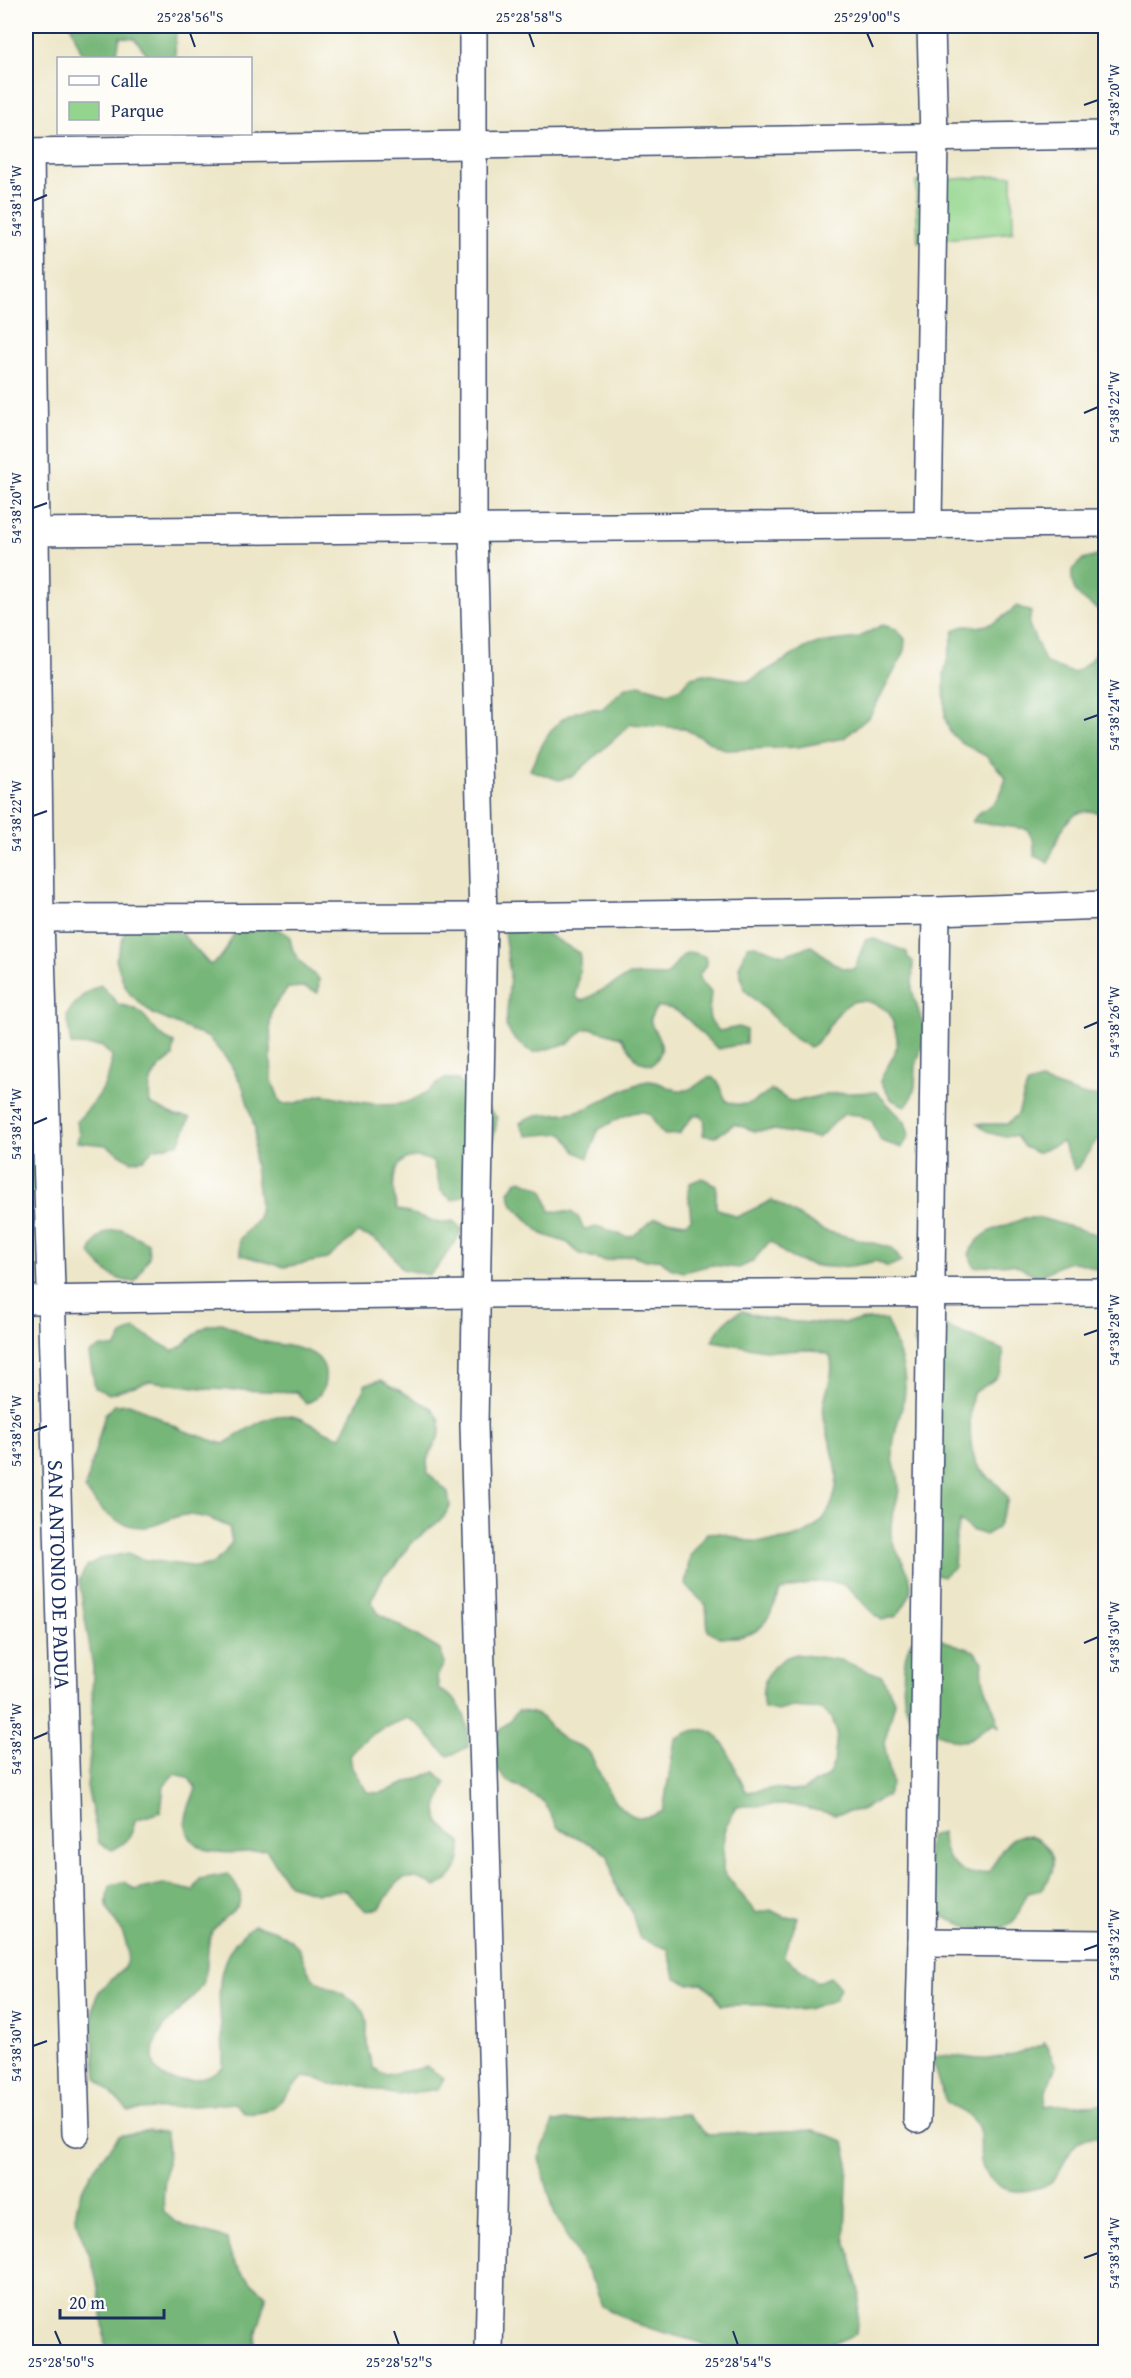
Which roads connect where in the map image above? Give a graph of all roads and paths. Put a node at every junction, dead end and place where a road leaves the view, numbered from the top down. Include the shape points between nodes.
1 (472, 26) edge
2 (931, 26) edge
3 (1106, 135) edge
4 (934, 138) junction
5 (472, 145) junction
6 (28, 151) edge
7 (1106, 523) edge
8 (928, 524) junction
9 (473, 530) junction
10 (29, 532) edge
11 (1106, 905) edge
12 (936, 911) junction
13 (483, 916) junction
14 (33, 918) edge
15 (932, 1291) junction
16 (1106, 1292) edge
17 (477, 1294) junction
18 (38, 1300) edge
19 (922, 1942) junction
20 (1106, 1944) edge
21 (917, 2119) dead end
22 (76, 2133) dead end
23 (489, 2352) edge

1 - 5 street
2 - 4 street
3 - 4 street
4 - 5 street
4 - 8 street
5 - 6 street
5 - 9 street
6 - 10 street, SAN ANTONIO DE PADUA
7 - 8 street
8 - 9 street
9 - 10 street
9 - 13 street
10 - 14 street, SAN ANTONIO DE PADUA
11 - 12 street
12 - 13 street
12 - 15 street
13 - 14 street
13 - 17 street
14 - 18 street, SAN ANTONIO DE PADUA
15 - 16 street
15 - 17 street
15 - 19 street
17 - 18 street
17 - 23 street via 474,1425 494,2122
18 - 22 street, SAN ANTONIO DE PADUA
19 - 20 street
19 - 21 street

